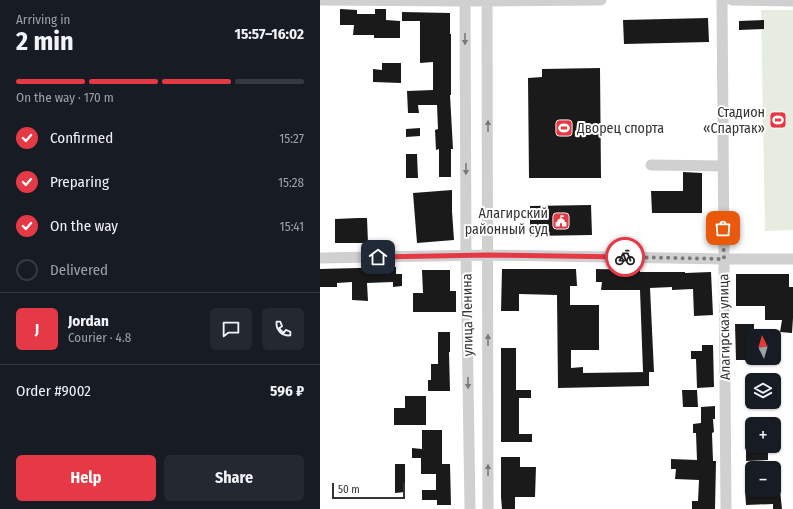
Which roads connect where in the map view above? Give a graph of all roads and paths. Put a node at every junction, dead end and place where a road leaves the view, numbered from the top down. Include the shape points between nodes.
1 (320, 0) edge
2 (366, 0) edge
3 (487, 0) edge
4 (601, 0) edge
5 (722, 0) edge
6 (732, 0) edge
7 (465, 1) edge
8 (793, 1) edge
9 (651, 166) dead end
10 (723, 166) junction
11 (466, 255) junction
12 (488, 255) junction
13 (320, 258) edge
14 (724, 259) junction
15 (793, 259) edge
16 (470, 509) edge
17 (488, 509) edge
18 (726, 509) edge

1 - 2 street
2 - 7 street
3 - 4 street
3 - 7 street
12 -> 3 street, улица Ленина
5 - 10 street, Алагирская улица
6 - 8 street
7 -> 11 street, улица Ленина
9 - 10 street
10 - 14 street, Алагирская улица
11 - 12 street
11 - 13 street
11 -> 16 street, улица Ленина
12 - 14 street
17 -> 12 street, улица Ленина
14 - 15 street
14 - 18 street, Алагирская улица

